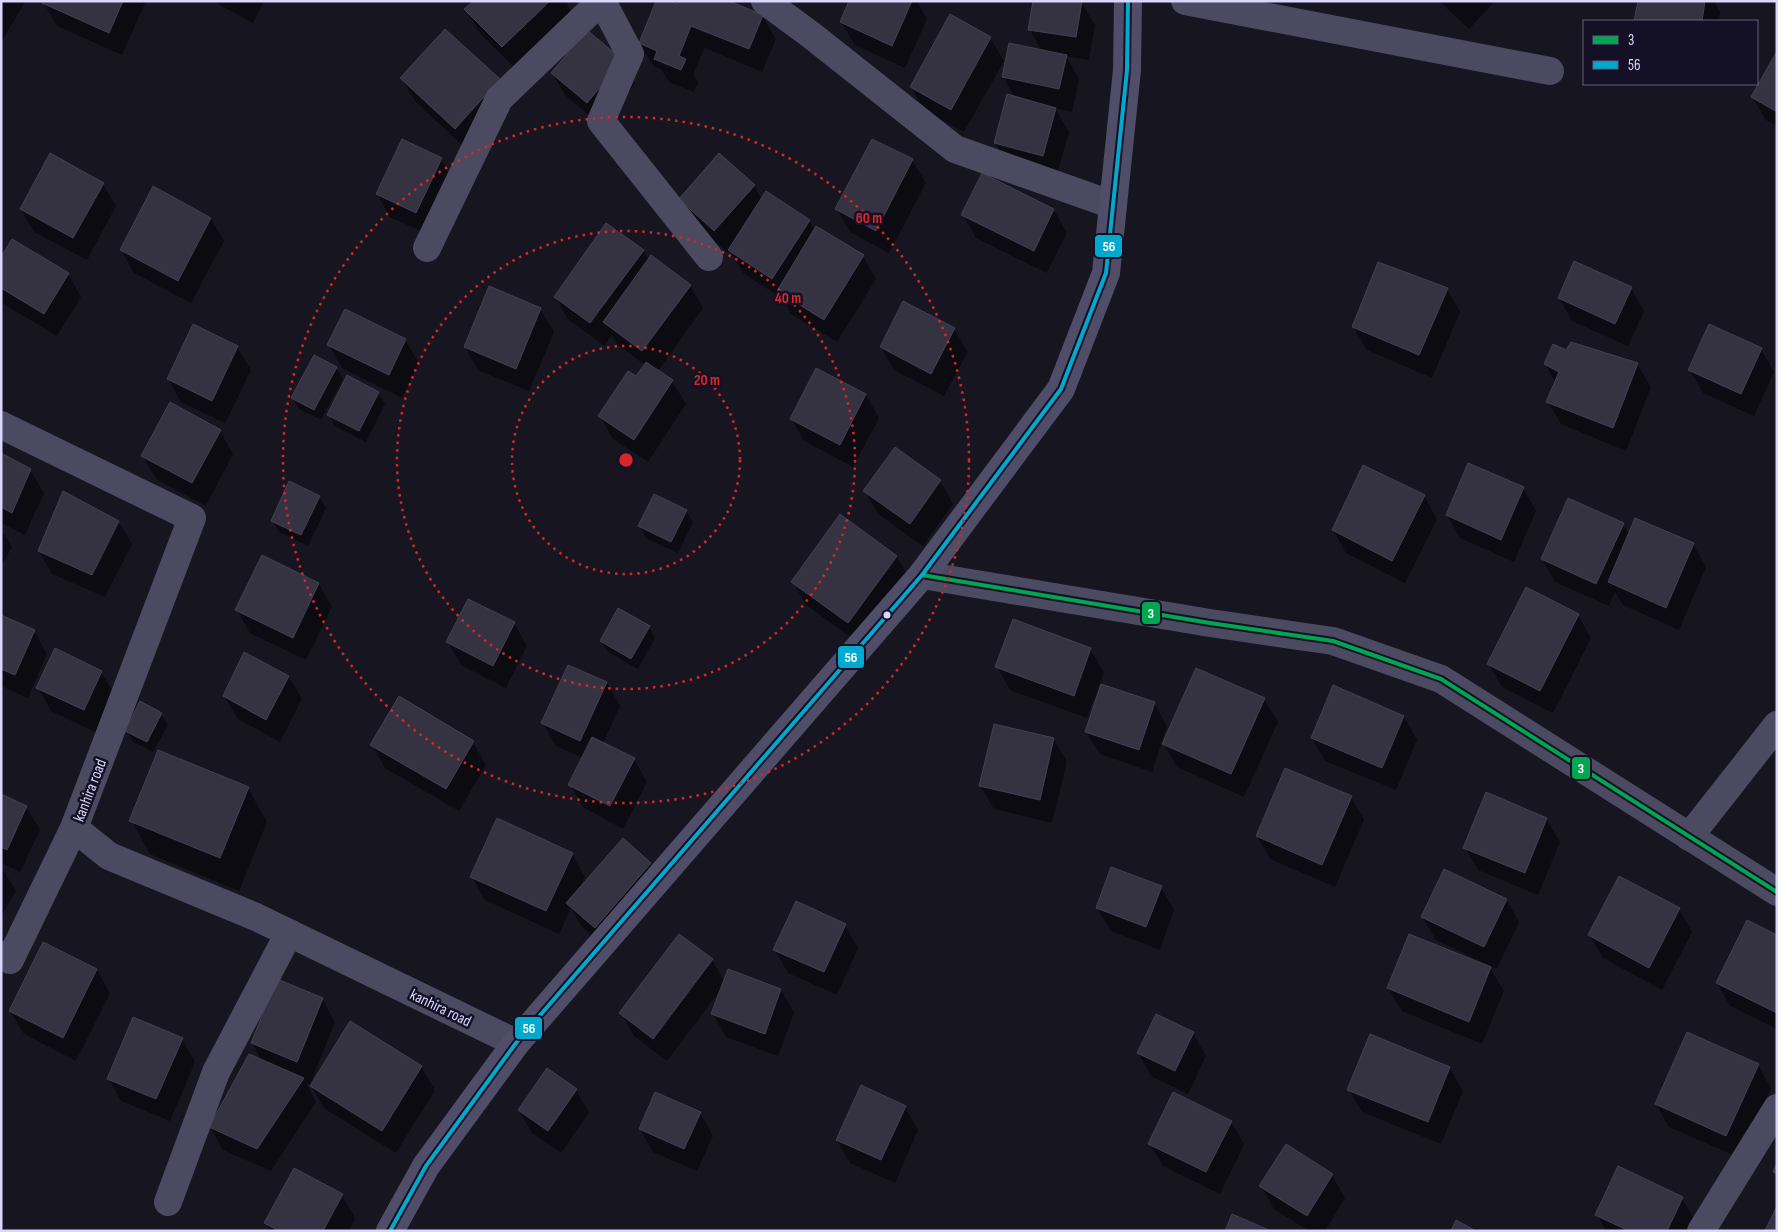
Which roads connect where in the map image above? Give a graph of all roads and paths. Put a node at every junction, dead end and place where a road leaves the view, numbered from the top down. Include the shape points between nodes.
1 (601, 1) edge
2 (765, 1) edge
3 (1128, 1) edge
4 (1185, 1) edge
5 (1550, 71) dead end
6 (1113, 205) junction
7 (427, 248) dead end
8 (710, 257) dead end
9 (1, 425) edge
10 (922, 575) junction
11 (1777, 725) edge
12 (74, 828) junction
13 (1690, 837) junction
14 (1777, 892) edge
15 (290, 933) junction
16 (1, 955) edge
17 (516, 1043) junction
18 (1777, 1108) edge
19 (168, 1202) dead end
20 (390, 1231) edge
21 (1701, 1231) edge

1 - 7 street via 499,100
1 - 8 street via 630,54 601,121
2 - 6 street via 955,149
3 - 6 main road via 1127,70
4 - 5 street
6 - 10 main road via 1106,273 1062,389
9 - 12 street, kanhira road via 192,518
10 - 13 street via 1333,641 1441,679
10 - 17 main road
11 - 13 street
12 - 15 street, kanhira road via 109,856
12 - 16 street via 10,960
13 - 14 street
15 - 17 street, kanhira road
15 - 19 street via 216,1072
17 - 20 main road via 426,1166
18 - 21 street

